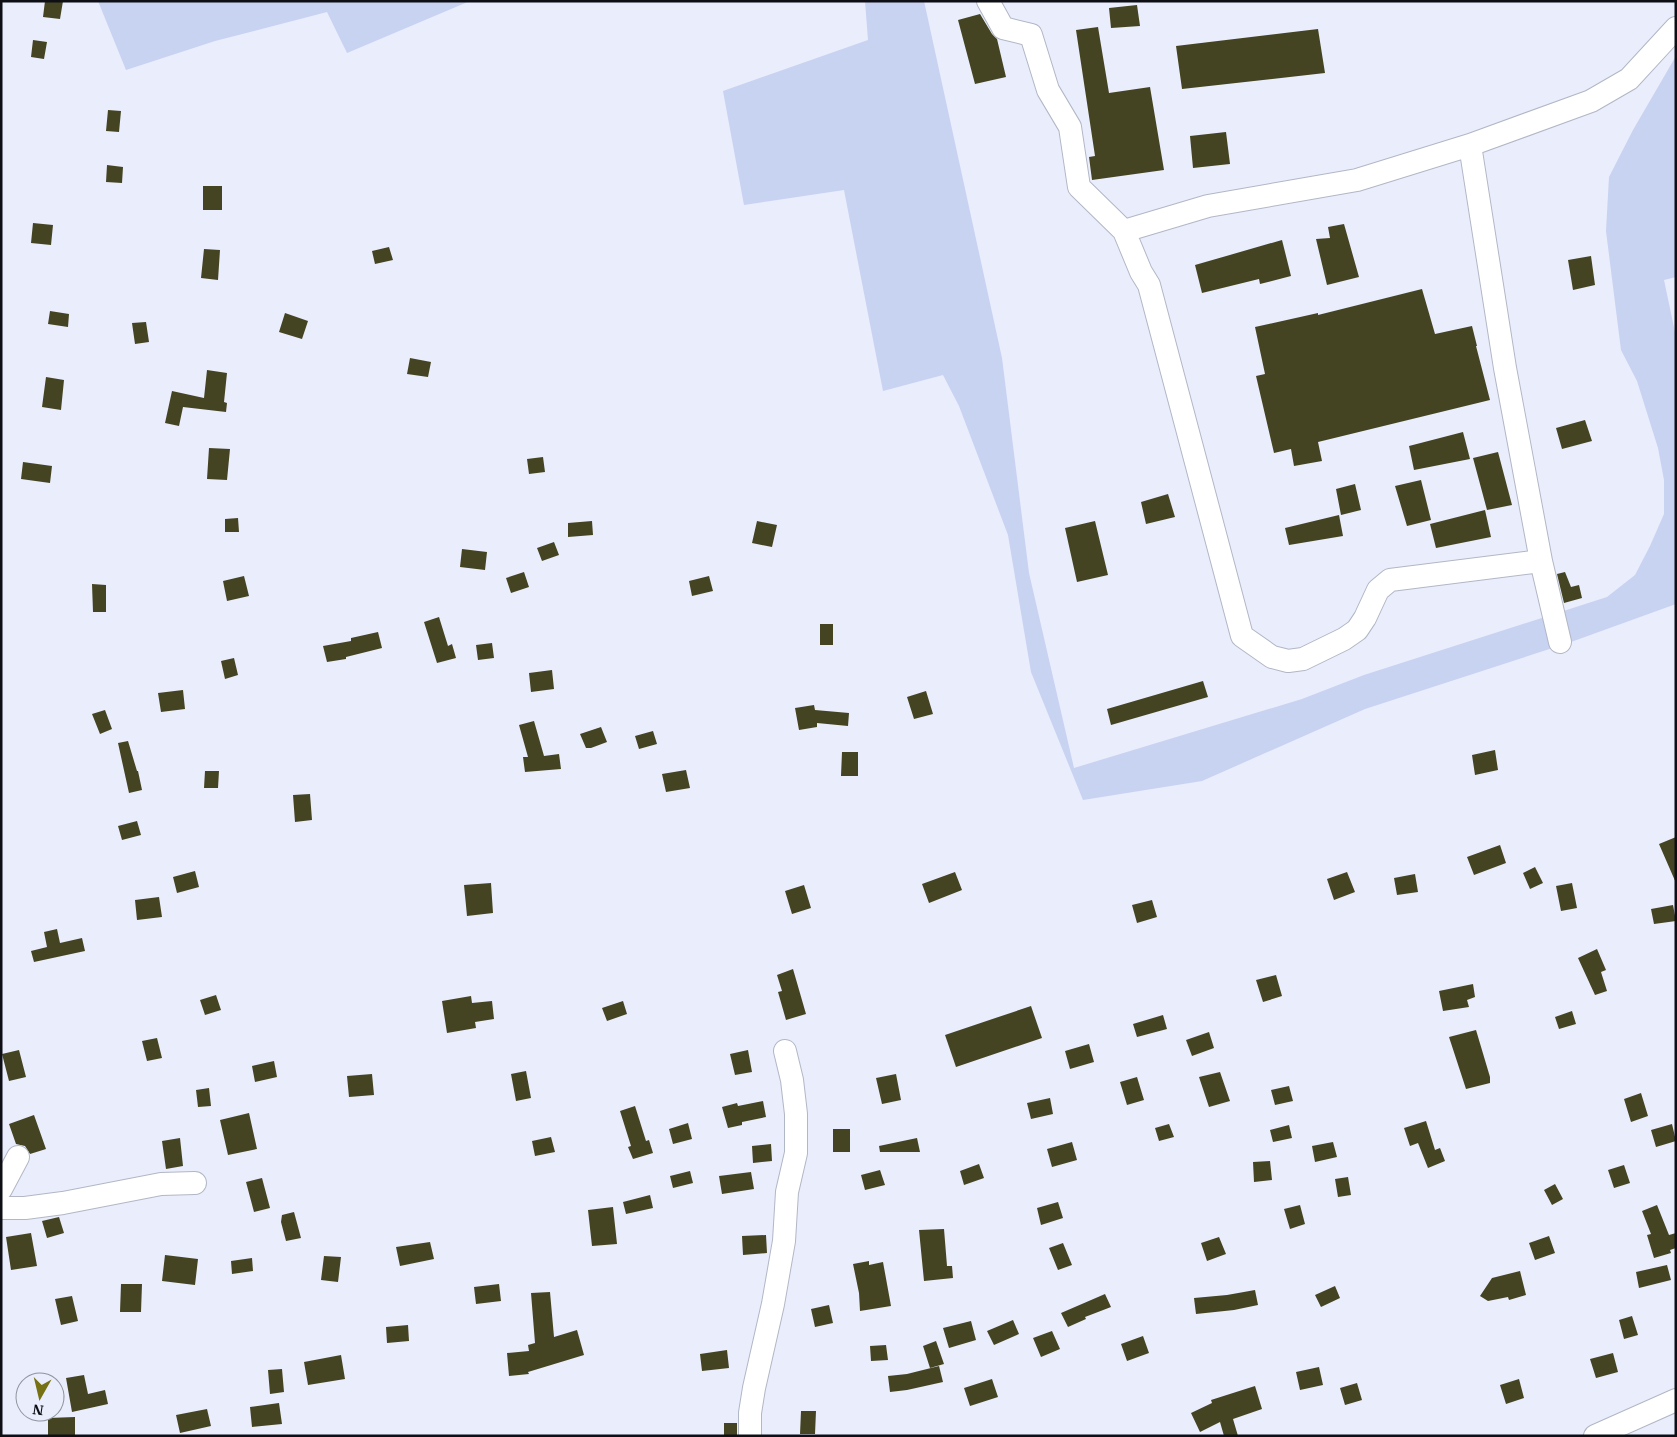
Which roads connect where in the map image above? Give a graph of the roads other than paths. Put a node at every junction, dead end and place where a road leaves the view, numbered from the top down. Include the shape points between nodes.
1 (988, 1) edge
2 (1676, 28) edge
3 (1470, 145) junction
4 (1124, 231) junction
5 (1541, 561) junction
6 (1560, 642) dead end
7 (785, 1051) dead end
8 (18, 1157) dead end
9 (194, 1183) dead end
10 (1, 1189) edge
11 (1, 1208) edge
12 (1676, 1400) edge
13 (750, 1436) edge
14 (1595, 1436) edge

1 - 4 street via 1003,28 1030,35 1048,90 1070,127 1079,187
2 - 3 street via 1629,78 1591,101
3 - 4 street via 1358,180 1208,206
3 - 5 street via 1505,368
4 - 5 street via 1149,285 1242,636 1272,657 1288,661 1303,659 1357,630 1378,590 1390,580
5 - 6 street
7 - 13 street via 796,1114 796,1153 787,1192 784,1241 773,1304 754,1388
8 - 10 street
9 - 11 street via 161,1184 63,1203
12 - 14 street

